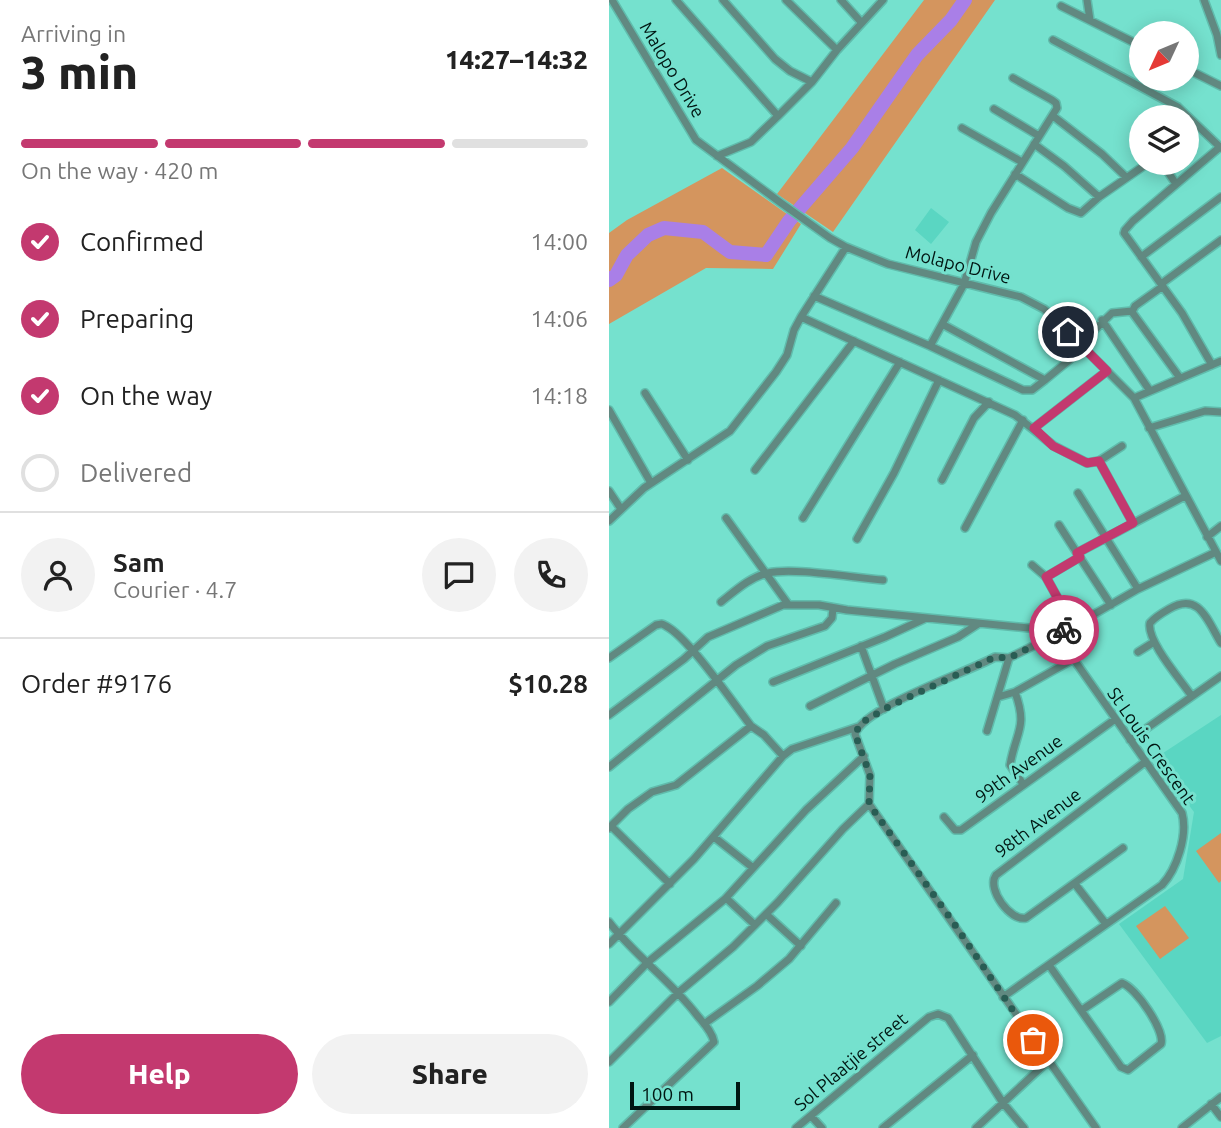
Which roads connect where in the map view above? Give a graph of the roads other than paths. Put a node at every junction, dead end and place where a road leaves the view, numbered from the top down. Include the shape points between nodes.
1 (612, 0) edge
2 (676, 0) edge
3 (723, 0) edge
4 (786, 0) edge
5 (841, 0) edge
6 (883, 0) edge
7 (1087, 0) edge
8 (1204, 0) edge
9 (1061, 6) dead end
10 (1090, 20) junction
11 (862, 22) junction
12 (1053, 40) dead end
13 (1129, 40) edge
14 (837, 50) junction
15 (1221, 55) edge
16 (1199, 75) edge
17 (1013, 78) dead end
18 (812, 82) junction
19 (1221, 86) edge
20 (995, 109) dead end
21 (1053, 116) junction
22 (778, 117) junction
23 (962, 128) dead end
24 (1039, 136) junction
25 (1034, 144) junction
26 (1220, 147) edge
27 (717, 156) junction
28 (1022, 162) junction
29 (1015, 174) junction
30 (1129, 175) edge
31 (1170, 175) edge
32 (1126, 177) junction
33 (1176, 184) junction
34 (1099, 197) junction
35 (1221, 197) edge
36 (811, 225) joint
37 (1221, 240) edge
38 (846, 247) junction
39 (1141, 257) junction
40 (964, 284) junction
41 (1162, 285) junction
42 (814, 296) junction
43 (1132, 311) junction
44 (801, 317) junction
45 (1102, 320) junction
46 (942, 324) junction
47 (853, 341) junction
48 (930, 346) junction
49 (1082, 346) junction
50 (1221, 361) edge
51 (900, 362) junction
52 (1212, 365) junction
53 (1107, 371) junction
54 (1180, 378) junction
55 (939, 380) junction
56 (1045, 380) junction
57 (1150, 391) junction
58 (645, 393) dead end
59 (1133, 398) junction
60 (989, 402) junction
61 (609, 410) edge
62 (1221, 412) edge
63 (1023, 420) junction
64 (1034, 428) junction
65 (1149, 428) junction
66 (1122, 446) dead end
67 (688, 460) junction
68 (1099, 461) junction
69 (755, 470) dead end
70 (941, 480) dead end
71 (651, 483) junction
72 (609, 491) edge
73 (1078, 493) dead end
74 (1185, 496) junction
75 (621, 509) junction
76 (726, 518) dead end
77 (803, 518) dead end
78 (609, 521) edge
79 (1133, 523) junction
80 (1059, 524) dead end
81 (1221, 526) edge
82 (965, 528) dead end
83 (1207, 537) junction
84 (1106, 538) junction
85 (857, 539) dead end
86 (1216, 552) junction
87 (1078, 555) junction
88 (1221, 561) edge
89 (1032, 565) dead end
90 (767, 573) junction
91 (1046, 577) junction
92 (883, 580) dead end
93 (1138, 589) junction
94 (721, 601) dead end
95 (788, 604) junction
96 (1111, 605) junction
97 (833, 608) junction
98 (925, 619) junction
99 (978, 623) junction
100 (1073, 626) junction
101 (1047, 639) junction
102 (1154, 642) junction
103 (1221, 643) edge
104 (1063, 644) dead end
105 (861, 646) junction
106 (692, 651) junction
107 (1138, 652) dead end
108 (609, 658) edge
109 (1009, 658) junction
110 (1072, 660) junction
111 (872, 675) junction
112 (1221, 676) edge
113 (716, 681) junction
114 (772, 682) dead end
115 (1015, 692) junction
116 (1191, 695) junction
117 (998, 696) junction
118 (810, 706) dead end
119 (884, 709) junction
120 (609, 715) edge
121 (1114, 720) junction
122 (751, 726) junction
123 (857, 727) junction
124 (987, 731) dead end
125 (1130, 740) junction
126 (783, 756) junction
127 (864, 757) junction
128 (1145, 761) junction
129 (609, 767) edge
130 (1023, 784) junction
131 (869, 804) junction
132 (944, 817) dead end
133 (610, 827) edge
134 (714, 836) junction
135 (1123, 848) dead end
136 (753, 867) junction
137 (670, 884) junction
138 (1075, 884) junction
139 (726, 898) junction
140 (836, 903) dead end
141 (767, 914) junction
142 (609, 922) edge
143 (1106, 924) junction
144 (755, 925) junction
145 (619, 935) junction
146 (609, 944) edge
147 (801, 946) junction
148 (648, 962) junction
149 (1049, 965) junction
150 (679, 992) junction
151 (1003, 997) junction
152 (609, 1002) edge
153 (1082, 1010) junction
154 (704, 1024) junction
155 (973, 1055) junction
156 (609, 1062) edge
157 (1047, 1062) junction
158 (1221, 1097) edge
159 (1003, 1103) junction
160 (1211, 1104) junction
161 (811, 1116) junction
162 (1221, 1117) edge
163 (623, 1128) edge
164 (796, 1128) edge
165 (822, 1128) edge
166 (883, 1128) edge
167 (976, 1128) edge
168 (1024, 1128) edge
169 (1095, 1128) edge
170 (1182, 1128) edge

1 - 27 street, Malopo Drive via 687,127
2 - 22 street
3 - 18 street via 775,59
4 - 14 street
5 - 11 street
6 - 11 street
7 - 10 street
8 - 15 street
9 - 10 street
10 - 13 street
11 - 14 street
12 - 26 street via 1178,107
14 - 18 street
16 - 19 street
17 - 21 street via 1056,103
18 - 22 street
20 - 24 street
21 - 24 street
21 - 32 street
22 - 27 street via 751,142
23 - 28 street
24 - 25 street
25 - 28 street
25 - 34 street
26 - 33 street
27 - 36 street, Malopo Drive
28 - 29 street
29 - 34 street via 1079,213
29 - 40 street via 976,242
30 - 32 street
31 - 33 street
32 - 34 street
33 - 39 street via 1125,230
35 - 39 street
36 - 38 street, Molapo Drive
37 - 41 street
38 - 40 street, Molapo Drive via 888,264
38 - 42 street
39 - 41 street
40 - 46 street
40 - 49 street, Molapo Drive via 1031,301
41 - 43 street
41 - 52 street
42 - 44 street
42 - 48 street
43 - 45 street via 1112,313
43 - 54 street
44 - 47 street
44 - 67 street via 781,363 730,431
45 - 49 street
45 - 57 street
46 - 48 street
46 - 56 street
47 - 51 street
47 - 69 street
48 - 56 street via 1023,390 1032,390
49 - 53 street, Molapo Drive
49 - 56 street
50 - 52 street
51 - 55 street
51 - 77 street
52 - 54 street
53 - 59 street, Molapo Drive
53 - 64 street
54 - 57 street
55 - 60 street
55 - 85 street
57 - 59 street
58 - 67 street
59 - 65 street, Molapo Drive
60 - 63 street
60 - 70 street via 975,418
61 - 71 street
62 - 65 street via 1205,411
63 - 64 street
63 - 82 street
64 - 68 street via 1053,446 1087,463
65 - 74 street, Molapo Drive
66 - 68 street
67 - 71 street
68 - 79 street
71 - 75 street
72 - 75 street
73 - 84 street
74 - 79 street
74 - 83 street, Molapo Drive
75 - 78 street
76 - 90 street
79 - 84 street
80 - 87 street
81 - 83 street
83 - 86 street, Molapo Drive
84 - 87 street
84 - 93 street
86 - 88 street, Molapo Drive
86 - 93 street
87 - 91 street
87 - 96 street
89 - 91 street
90 - 92 street
90 - 94 street
90 - 95 street
91 - 100 street
93 - 96 street
95 - 97 street
95 - 106 street via 708,637
96 - 100 street
97 - 98 street
97 - 113 street via 825,626 767,646
98 - 99 street
98 - 105 street
99 - 101 street via 1039,629
99 - 111 street via 958,637
100 - 101 street
101 - 109 street
102 - 103 street via 1150,622 1179,603 1189,602
102 - 107 street
102 - 116 street
104 - 110 street, St Louis Crescent
105 - 111 street
105 - 114 street
106 - 108 street via 662,624
106 - 113 street
106 - 120 street
109 - 117 street
109 - 119 street via 995,657
110 - 115 street
110 - 121 street, St Louis Crescent
111 - 118 street
111 - 119 street
112 - 116 street
113 - 122 street
113 - 129 street
115 - 117 street
115 - 130 street via 1023,720 1010,765
116 - 125 street
117 - 124 street
119 - 123 street
121 - 125 street, St Louis Crescent
121 - 130 street, 99th Avenue
122 - 126 street
122 - 133 street via 676,785 652,792
123 - 126 street
123 - 127 street via 855,734
125 - 128 street, St Louis Crescent
126 - 134 street
127 - 131 street via 870,775
127 - 136 street via 821,794
128 - 138 street, 98th Avenue via 992,880 992,887 1020,919
128 - 143 street, St Louis Crescent via 1182,813 1184,827 1174,870 1162,885
130 - 132 street, 99th Avenue via 961,830 955,830
131 - 141 street
131 - 151 street
133 - 137 street
134 - 136 street
134 - 137 street
135 - 138 street, 98th Avenue
136 - 139 street
137 - 145 street
138 - 143 street
139 - 144 street
139 - 148 street
140 - 147 street
141 - 144 street
141 - 147 street
142 - 145 street
143 - 149 street, St Louis Crescent
144 - 150 street
145 - 146 street
145 - 148 street
147 - 154 street via 757,986
148 - 150 street
148 - 152 street
149 - 151 street, St Louis Crescent
149 - 153 street
150 - 154 street
150 - 156 street
151 - 157 street
153 - 153 street via 1124,1069 1135,1066 1161,1044 1162,1034 1128,985 1114,987
154 - 163 street via 713,1037 712,1046
155 - 159 street, Sol Plaatjie street
155 - 161 street, Sol Plaatjie street via 948,1018 934,1014
155 - 166 street
157 - 159 street
157 - 169 street
158 - 160 street
159 - 167 street
159 - 168 street, Sol Plaatjie street
160 - 162 street
160 - 170 street
161 - 164 street, Sol Plaatjie street
161 - 165 street

